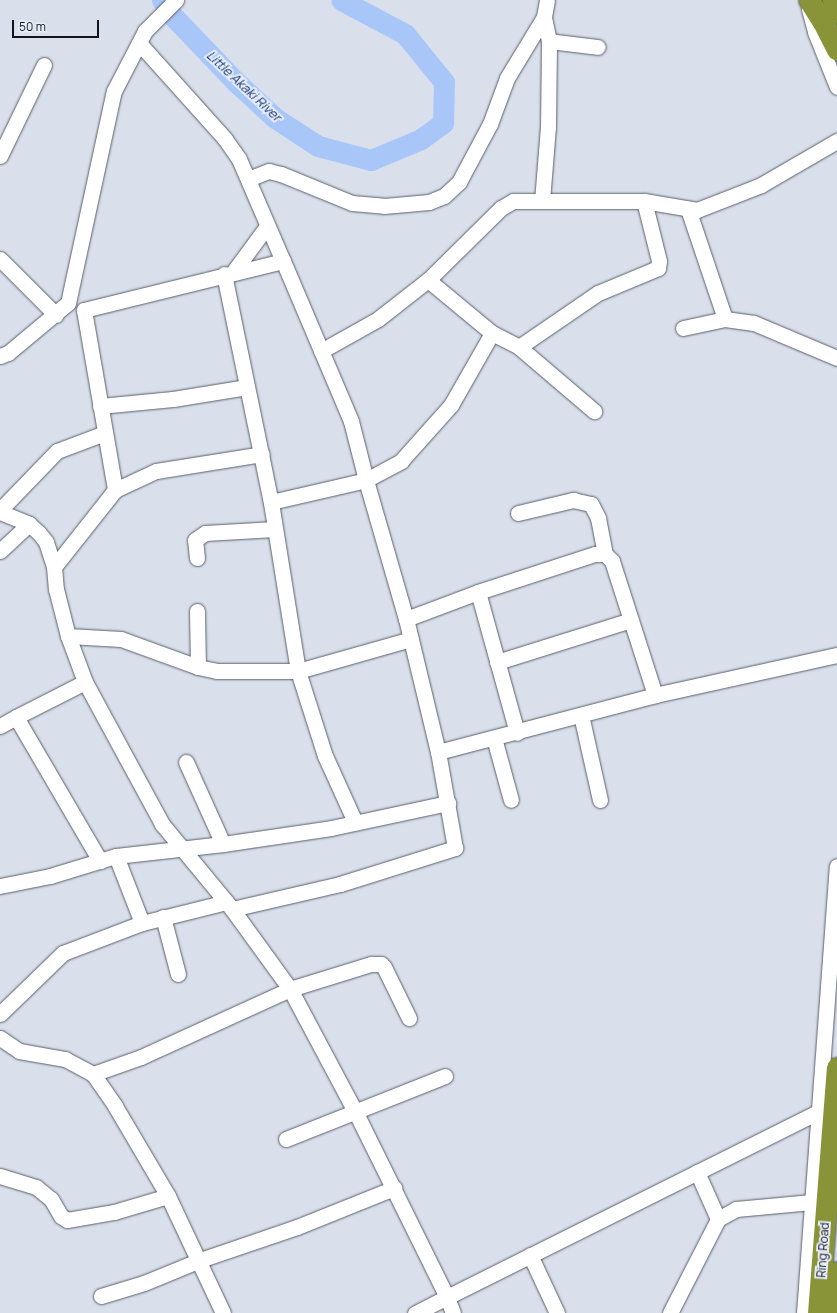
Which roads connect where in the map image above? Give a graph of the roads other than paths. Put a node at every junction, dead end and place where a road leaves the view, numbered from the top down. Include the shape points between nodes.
1 (176, 0) edge
2 (547, 0) edge
3 (808, 0) edge
4 (833, 0) edge
5 (837, 12) edge
6 (544, 17) junction
7 (549, 41) junction
8 (139, 43) junction
9 (598, 47) dead end
10 (837, 50) edge
11 (44, 65) dead end
12 (837, 87) edge
13 (837, 141) edge
14 (0, 156) edge
15 (248, 179) junction
16 (644, 200) junction
17 (542, 201) junction
18 (688, 209) junction
19 (267, 226) junction
20 (0, 259) edge
21 (283, 261) junction
22 (229, 272) junction
23 (428, 280) junction
24 (68, 303) junction
25 (84, 310) junction
26 (56, 315) junction
27 (724, 319) junction
28 (683, 328) dead end
29 (492, 334) junction
30 (519, 347) junction
31 (322, 351) junction
32 (0, 356) edge
33 (837, 358) edge
34 (247, 387) junction
35 (100, 406) junction
36 (594, 411) dead end
37 (105, 433) junction
38 (262, 454) junction
39 (366, 480) junction
40 (115, 490) junction
41 (271, 502) junction
42 (0, 511) edge
43 (518, 513) dead end
44 (29, 524) junction
45 (275, 529) junction
46 (0, 551) edge
47 (605, 554) junction
48 (197, 558) dead end
49 (54, 567) junction
50 (478, 592) junction
51 (197, 611) dead end
52 (406, 619) junction
53 (631, 620) junction
54 (68, 636) junction
55 (411, 639) junction
56 (837, 655) edge
57 (497, 662) junction
58 (198, 667) junction
59 (298, 671) junction
60 (85, 682) junction
61 (656, 696) junction
62 (581, 715) junction
63 (16, 716) junction
64 (0, 726) edge
65 (517, 732) junction
66 (494, 738) junction
67 (438, 752) junction
68 (186, 762) dead end
69 (511, 800) dead end
70 (600, 800) dead end
71 (448, 803) junction
72 (355, 822) junction
73 (223, 844) junction
74 (182, 847) junction
75 (116, 856) junction
76 (100, 860) junction
77 (837, 866) edge
78 (0, 886) edge
79 (229, 906) junction
80 (163, 917) junction
81 (142, 923) junction
82 (178, 974) dead end
83 (290, 989) junction
84 (0, 1014) edge
85 (409, 1018) dead end
86 (0, 1038) edge
87 (837, 1068) edge
88 (93, 1074) junction
89 (445, 1076) dead end
90 (355, 1111) junction
91 (818, 1112) junction
92 (286, 1139) dead end
93 (697, 1172) junction
94 (0, 1176) edge
95 (394, 1188) junction
96 (168, 1196) junction
97 (812, 1202) junction
98 (718, 1218) junction
99 (530, 1255) junction
100 (200, 1260) junction
101 (837, 1272) edge
102 (101, 1296) dead end
103 (447, 1297) junction
104 (223, 1313) edge
105 (415, 1313) edge
106 (453, 1313) edge
107 (557, 1313) edge
108 (670, 1313) edge
109 (804, 1313) edge
110 (818, 1313) edge
111 (834, 1313) edge

1 - 8 street via 154,20
2 - 6 street
3 - 10 highway
3 - 12 street via 815,32
4 - 5 highway
6 - 7 street
6 - 15 street via 507,78 490,124 460,182 444,196 429,202 384,206 352,203 269,171
7 - 9 street
7 - 17 street via 548,127
8 - 15 street via 225,139
8 - 24 street via 114,91
11 - 14 street
13 - 18 street via 761,185 710,207
15 - 19 street
16 - 17 street
16 - 18 street
16 - 30 street via 659,261 658,268 598,293
17 - 23 street via 513,201 501,208
18 - 27 street
19 - 21 street
19 - 22 street
20 - 26 street
21 - 22 street
21 - 31 street
22 - 25 street
22 - 34 street
23 - 29 street
23 - 31 street via 378,319
24 - 25 street
24 - 26 street
25 - 35 street
26 - 32 street
27 - 28 street
27 - 33 street via 754,323
29 - 30 street
29 - 39 street via 451,405 401,461
30 - 36 street
31 - 39 street via 351,421
34 - 35 street via 173,399
34 - 38 street
35 - 37 street
37 - 40 street
37 - 42 street via 57,451
38 - 40 street via 156,472
38 - 41 street
39 - 41 street
39 - 52 street
40 - 49 street
41 - 45 street
42 - 44 street
43 - 47 street via 573,500 590,504 598,518
44 - 46 street
44 - 49 street via 46,542
45 - 48 street via 205,533 196,540
45 - 59 street
47 - 50 street via 595,554
47 - 53 street via 612,561
49 - 54 street via 56,589
50 - 52 street
50 - 57 street
51 - 58 street
52 - 55 street
53 - 57 street
53 - 61 street
54 - 58 street via 121,638
54 - 60 street
55 - 59 street
55 - 67 street
56 - 61 street
57 - 65 street
58 - 59 street via 217,671
59 - 72 street via 325,756
60 - 63 street
60 - 74 street via 162,824
61 - 62 street
62 - 65 street
62 - 70 street
63 - 64 street
63 - 76 street
65 - 66 street
66 - 67 street
66 - 69 street
67 - 71 street
68 - 73 street
71 - 72 street
71 - 79 street via 455,840 454,850 340,884
72 - 73 street
73 - 74 street
74 - 75 street
74 - 79 street
75 - 76 street
75 - 81 street
76 - 78 street via 50,876
77 - 91 street
79 - 80 street
79 - 83 street
80 - 81 street
80 - 82 street
81 - 84 street via 63,953
83 - 85 street via 371,964 381,964
83 - 88 street via 141,1057
83 - 90 street
86 - 88 street via 19,1051 65,1059
87 - 110 highway, Ring Road
88 - 96 street
89 - 90 street
90 - 92 street
90 - 95 street
91 - 93 street
91 - 97 street
93 - 98 street
93 - 99 street
94 - 96 street via 36,1186 52,1198 61,1216 67,1220 114,1212
95 - 100 street via 297,1227
95 - 103 street
96 - 100 street
97 - 98 street via 736,1209
97 - 109 street
98 - 108 street
99 - 103 street
99 - 107 street
100 - 102 street via 144,1283
100 - 104 street
101 - 111 highway, Ring Road
103 - 105 street
103 - 106 street

